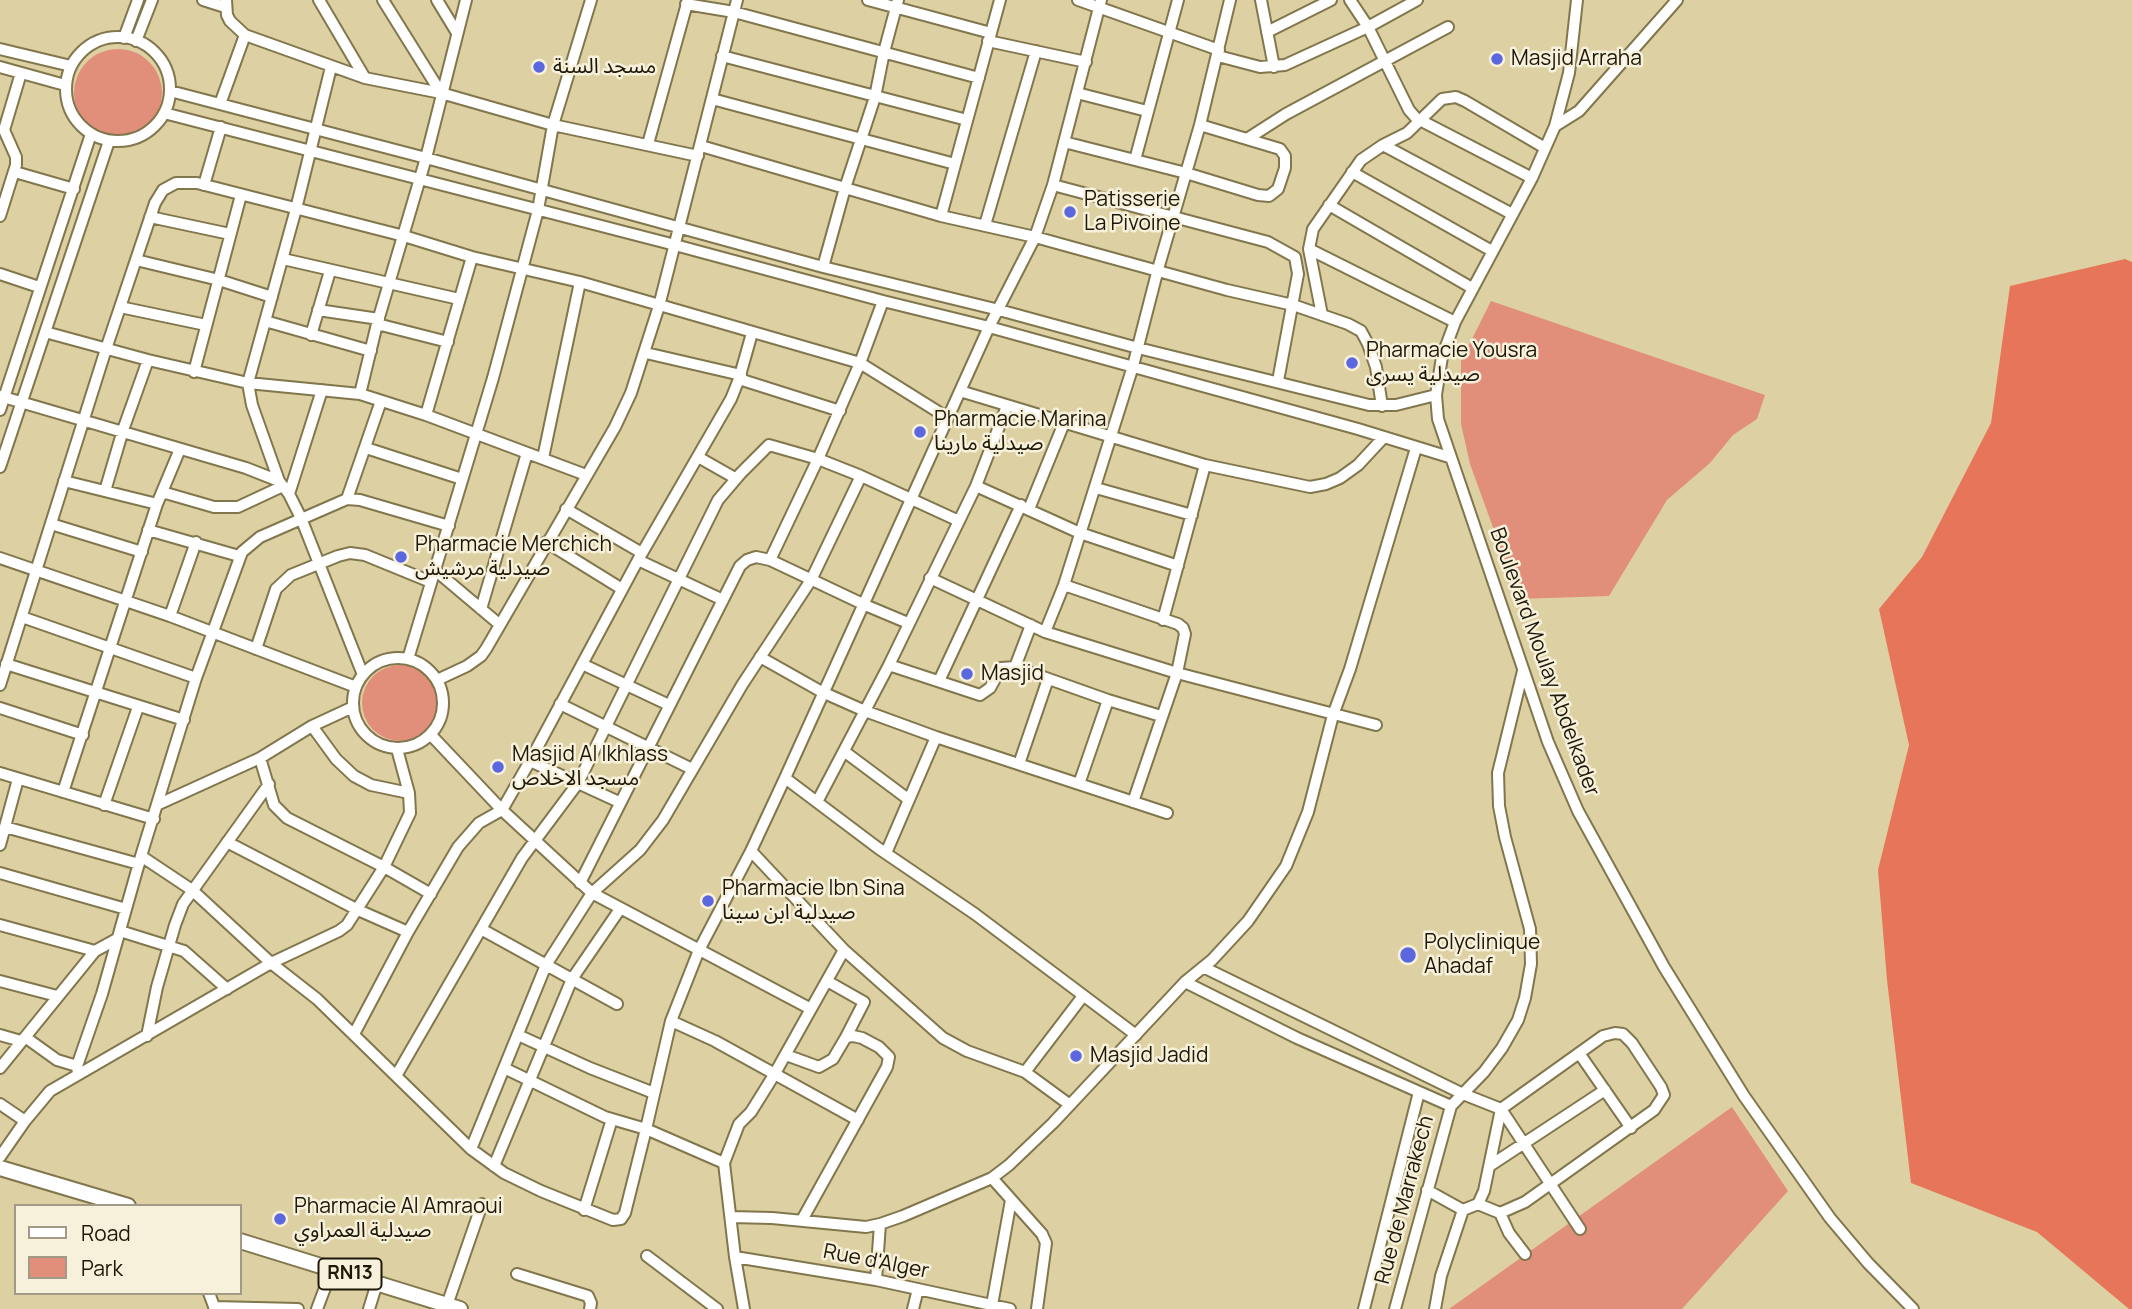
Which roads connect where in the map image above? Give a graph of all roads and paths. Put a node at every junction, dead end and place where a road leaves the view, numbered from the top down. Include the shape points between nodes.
1 (138, 0) edge
2 (152, 0) edge
3 (204, 0) edge
4 (319, 0) edge
5 (383, 0) edge
6 (437, 0) edge
7 (466, 0) edge
8 (591, 0) edge
9 (737, 0) edge
10 (869, 0) edge
11 (1000, 0) edge
12 (1078, 0) edge
13 (1178, 0) edge
14 (1230, 0) edge
15 (1262, 0) edge
16 (1331, 0) edge
17 (1350, 0) edge
18 (1417, 0) edge
19 (1577, 0) edge
20 (1677, 0) edge
21 (687, 2) edge
22 (226, 3) edge
23 (1100, 3) edge
24 (897, 4) edge
25 (734, 12) junction
26 (1368, 27) junction
27 (1448, 27) dead end
28 (1169, 31) junction
29 (1268, 32) junction
30 (457, 33) junction
31 (245, 36) junction
32 (989, 37) junction
33 (124, 38) junction
34 (136, 41) junction
35 (0, 49) edge
36 (1036, 51) junction
37 (884, 52) junction
38 (1218, 53) junction
39 (722, 57) junction
40 (1387, 61) junction
41 (1086, 62) junction
42 (71, 66) junction
43 (331, 67) junction
44 (1274, 67) junction
45 (0, 68) edge
46 (21, 73) junction
47 (365, 78) junction
48 (979, 78) junction
49 (65, 85) junction
50 (170, 91) junction
51 (441, 93) junction
52 (1077, 93) junction
53 (875, 97) junction
54 (712, 99) junction
55 (220, 104) junction
56 (1147, 111) junction
57 (164, 113) junction
58 (1415, 117) junction
59 (967, 120) junction
60 (553, 125) junction
61 (1200, 125) junction
62 (1555, 126) junction
63 (220, 127) junction
64 (2, 130) edge
65 (316, 130) junction
66 (92, 134) junction
67 (862, 138) junction
68 (1247, 139) junction
69 (110, 141) junction
70 (1064, 142) junction
71 (648, 144) junction
72 (1383, 145) junction
73 (1545, 148) junction
74 (312, 150) junction
75 (699, 151) junction
76 (426, 158) junction
77 (1135, 160) junction
78 (955, 164) junction
79 (15, 172) junction
80 (1352, 172) junction
81 (1185, 173) junction
82 (418, 178) junction
83 (1532, 178) junction
84 (204, 185) junction
85 (1053, 185) junction
86 (845, 188) junction
87 (75, 189) junction
88 (542, 190) junction
89 (241, 195) junction
90 (1329, 205) junction
91 (296, 209) junction
92 (538, 210) junction
93 (1512, 214) junction
94 (0, 216) edge
95 (941, 216) junction
96 (150, 217) junction
97 (1172, 219) junction
98 (985, 225) junction
99 (680, 226) junction
100 (230, 234) junction
101 (404, 236) junction
102 (1035, 237) junction
103 (675, 245) junction
104 (1310, 249) junction
105 (1492, 251) junction
106 (472, 257) junction
107 (283, 259) junction
108 (136, 260) junction
109 (823, 267) junction
110 (522, 269) junction
111 (1158, 269) junction
112 (330, 271) junction
113 (0, 274) edge
114 (219, 280) junction
115 (580, 282) junction
116 (389, 284) junction
117 (39, 287) junction
118 (1472, 288) junction
119 (272, 296) junction
120 (459, 299) junction
121 (883, 301) junction
122 (1293, 305) junction
123 (659, 306) junction
124 (120, 307) junction
125 (318, 310) junction
126 (999, 310) junction
127 (1322, 315) junction
128 (265, 321) junction
129 (378, 322) junction
130 (1455, 323) junction
131 (206, 325) junction
132 (989, 327) junction
133 (45, 332) junction
134 (752, 332) junction
135 (311, 335) junction
136 (448, 342) junction
137 (1138, 348) junction
138 (106, 349) junction
139 (371, 351) junction
140 (646, 353) junction
141 (148, 360) junction
142 (860, 363) junction
143 (1133, 366) junction
144 (194, 372) junction
145 (740, 377) junction
146 (1278, 381) junction
147 (248, 383) junction
148 (322, 390) junction
149 (960, 391) junction
150 (360, 394) junction
151 (1436, 395) junction
152 (2, 396) edge
153 (381, 401) junction
154 (21, 403) junction
155 (1007, 406) junction
156 (1382, 406) junction
157 (0, 410) edge
158 (840, 411) junction
159 (426, 415) junction
160 (948, 418) junction
161 (83, 421) junction
162 (1064, 423) junction
163 (122, 430) junction
164 (476, 434) junction
165 (1384, 437) junction
166 (1111, 438) junction
167 (366, 448) junction
168 (1416, 448) junction
169 (180, 449) junction
170 (527, 453) junction
171 (698, 457) junction
172 (1449, 457) junction
173 (543, 458) junction
174 (818, 460) junction
175 (1205, 465) junction
176 (0, 467) edge
177 (586, 475) junction
178 (860, 476) junction
179 (736, 478) junction
180 (462, 479) junction
181 (64, 481) junction
182 (976, 486) junction
183 (283, 487) junction
184 (1096, 488) junction
185 (105, 491) junction
186 (162, 492) junction
187 (347, 499) junction
188 (912, 499) junction
189 (157, 504) junction
190 (1025, 507) junction
191 (566, 509) junction
192 (1192, 515) junction
193 (301, 518) junction
194 (959, 521) junction
195 (51, 524) junction
196 (449, 526) junction
197 (148, 530) junction
198 (1080, 533) junction
199 (196, 542) junction
200 (546, 542) junction
201 (142, 552) junction
202 (239, 556) junction
203 (640, 556) junction
204 (0, 558) edge
205 (770, 560) junction
206 (318, 564) junction
207 (1178, 566) junction
208 (435, 570) junction
209 (37, 571) junction
210 (930, 578) junction
211 (679, 579) junction
212 (811, 580) junction
213 (431, 582) junction
214 (1064, 586) junction
215 (622, 589) junction
216 (977, 599) junction
217 (723, 600) junction
218 (125, 602) junction
219 (865, 605) junction
220 (481, 609) junction
221 (22, 617) junction
222 (170, 617) junction
223 (1163, 620) junction
224 (908, 623) junction
225 (499, 624) junction
226 (1031, 625) junction
227 (213, 632) junction
228 (1045, 632) junction
229 (112, 647) junction
230 (256, 649) junction
231 (760, 657) junction
232 (408, 659) junction
233 (6, 664) junction
234 (582, 664) junction
235 (888, 665) junction
236 (1015, 667) junction
237 (1523, 671) junction
238 (1177, 673) junction
239 (363, 675) junction
240 (196, 678) junction
241 (1048, 679) junction
242 (438, 680) junction
243 (939, 681) junction
244 (0, 685) edge
245 (626, 685) junction
246 (356, 687) junction
247 (822, 692) junction
248 (96, 694) junction
249 (1108, 700) junction
250 (560, 704) junction
251 (669, 705) junction
252 (138, 707) junction
253 (352, 707) junction
254 (0, 708) edge
255 (865, 711) junction
256 (1333, 715) junction
257 (1161, 716) junction
258 (184, 720) junction
259 (1376, 725) dead end
260 (312, 726) junction
261 (606, 728) junction
262 (83, 735) junction
263 (431, 735) junction
264 (936, 737) junction
265 (647, 746) junction
266 (397, 749) junction
267 (845, 752) junction
268 (260, 758) junction
269 (530, 761) junction
270 (1018, 764) junction
271 (692, 769) junction
272 (0, 773) edge
273 (785, 778) junction
274 (18, 779) junction
275 (578, 783) junction
276 (269, 784) junction
277 (1079, 784) junction
278 (63, 792) junction
279 (409, 793) junction
280 (908, 799) junction
281 (619, 802) junction
282 (817, 802) junction
283 (1133, 802) junction
284 (159, 804) junction
285 (104, 805) junction
286 (502, 810) junction
287 (1167, 813) dead end
288 (154, 819) junction
289 (5, 827) junction
290 (227, 842) junction
291 (536, 842) junction
292 (0, 845) edge
293 (751, 851) junction
294 (886, 853) junction
295 (140, 860) junction
296 (384, 867) junction
297 (0, 873) edge
298 (580, 883) junction
299 (192, 890) junction
300 (592, 893) junction
301 (431, 894) junction
302 (127, 909) junction
303 (620, 909) junction
304 (358, 910) junction
305 (0, 925) edge
306 (481, 929) junction
307 (408, 932) junction
308 (119, 935) junction
309 (169, 945) junction
310 (699, 950) junction
311 (844, 950) junction
312 (95, 951) junction
313 (271, 963) junction
314 (546, 965) junction
315 (1203, 967) junction
316 (572, 979) junction
317 (0, 981) edge
318 (827, 981) junction
319 (1185, 982) junction
320 (227, 989) junction
321 (57, 996) junction
322 (1083, 996) junction
323 (617, 1004) dead end
324 (811, 1009) junction
325 (671, 1021) junction
326 (354, 1034) junction
327 (0, 1035) edge
328 (518, 1035) junction
329 (1136, 1035) junction
330 (146, 1037) junction
331 (846, 1037) junction
332 (23, 1039) junction
333 (545, 1047) junction
334 (1579, 1054) junction
335 (786, 1055) junction
336 (0, 1068) edge
337 (504, 1068) junction
338 (77, 1070) junction
339 (1026, 1072) junction
340 (774, 1075) junction
341 (396, 1076) junction
342 (530, 1081) junction
343 (1605, 1090) junction
344 (1419, 1092) junction
345 (654, 1093) junction
346 (1463, 1094) junction
347 (0, 1104) edge
348 (1070, 1105) junction
349 (1451, 1107) junction
350 (1501, 1109) junction
351 (612, 1119) junction
352 (858, 1120) junction
353 (25, 1121) junction
354 (1631, 1128) junction
355 (646, 1129) junction
356 (1524, 1144) junction
357 (471, 1149) junction
358 (0, 1157) edge
359 (724, 1163) junction
360 (1491, 1165) junction
361 (495, 1166) junction
362 (0, 1168) edge
363 (992, 1178) junction
364 (1550, 1184) junction
365 (1427, 1190) junction
366 (1011, 1200) junction
367 (121, 1204) edge
368 (482, 1204) dead end
369 (1478, 1204) junction
370 (583, 1210) junction
371 (1463, 1210) junction
372 (1500, 1213) junction
373 (731, 1217) junction
374 (802, 1220) junction
375 (880, 1224) junction
376 (1580, 1229) dead end
377 (242, 1242) edge
378 (1525, 1254) dead end
379 (647, 1255) dead end
380 (735, 1257) junction
381 (332, 1269) junction
382 (517, 1275) dead end
383 (877, 1280) junction
384 (377, 1283) junction
385 (918, 1289) junction
386 (965, 1304) edge
387 (430, 1305) edge
388 (992, 1305) junction
389 (453, 1307) edge
390 (214, 1308) edge
391 (298, 1309) edge
392 (317, 1309) edge
393 (369, 1309) edge
394 (590, 1309) edge
395 (717, 1309) edge
396 (744, 1309) edge
397 (913, 1309) edge
398 (1010, 1309) edge
399 (1037, 1309) edge
400 (1364, 1309) edge
401 (1395, 1309) edge
402 (1435, 1309) edge
403 (1913, 1309) edge

1 - 33 street
2 - 34 street
3 - 22 street
4 - 47 street
5 - 51 street
6 - 30 street
7 - 30 street
8 - 60 street
9 - 25 street
10 - 24 street
11 - 32 street
12 - 23 street
13 - 28 street
14 - 38 street
15 - 29 street
16 - 29 street
17 - 26 street
18 - 26 street
19 - 62 street, Boulevard Moulay Abdelkader via 1569,73
20 - 62 street via 1579,111
21 - 25 street
21 - 71 street
22 - 31 street via 230,21
23 - 28 street
23 - 41 street
24 - 32 street
24 - 37 street
25 - 37 street
25 - 39 street
26 - 40 street
26 - 44 street
27 - 40 street
28 - 38 street
28 - 56 street
29 - 44 street
30 - 51 street
31 - 43 street
31 - 55 street
32 - 36 street
32 - 48 street
33 - 34 street
33 - 42 street via 101,40 85,49
34 - 50 street via 162,63
35 - 42 street
36 - 41 street
36 - 98 street
37 - 48 street
37 - 53 street
38 - 44 street via 1247,65
38 - 61 street
39 - 53 street
39 - 54 street
40 - 58 street
40 - 68 street
41 - 52 street
42 - 49 street
43 - 47 street
43 - 65 street
45 - 46 street
46 - 49 street
46 - 64 street
47 - 51 street
48 - 59 street
49 - 66 street via 68,106 77,122
50 - 55 street
50 - 57 street
51 - 60 street
51 - 76 street
52 - 56 street
52 - 70 street
53 - 59 street
53 - 67 street
54 - 67 street
54 - 75 street
55 - 65 street
56 - 77 street
57 - 63 street
57 - 69 street via 157,124 135,138
58 - 72 street via 1407,133
58 - 73 street via 1442,99 1456,97
58 - 83 street
59 - 78 street
60 - 71 street
60 - 88 street
61 - 68 street
61 - 81 street
62 - 73 street, Boulevard Moulay Abdelkader
63 - 74 street
63 - 84 street
64 - 79 street via 16,158
65 - 74 street
65 - 76 street
66 - 69 street
66 - 87 street
67 - 78 street
67 - 86 street
68 - 81 street via 1284,152 1282,182 1269,196
69 - 133 street
70 - 77 street
70 - 85 street
71 - 75 street
72 - 80 street
72 - 93 street
73 - 83 street, Boulevard Moulay Abdelkader
74 - 82 street
74 - 91 street
75 - 86 street
75 - 99 street
76 - 82 street
76 - 88 street
77 - 81 street
78 - 95 street
79 - 87 street
79 - 94 street
80 - 90 street
80 - 105 street
81 - 97 street
82 - 92 street
82 - 101 street
83 - 93 street, Boulevard Moulay Abdelkader
84 - 89 street
84 - 96 street via 181,181 168,187 158,195
85 - 97 street
85 - 102 street
86 - 95 street
86 - 109 street
87 - 117 street
88 - 92 street
88 - 99 street
89 - 91 street
89 - 100 street
90 - 104 street via 1313,229
90 - 118 street
91 - 101 street
91 - 107 street
92 - 103 street
92 - 110 street
93 - 105 street, Boulevard Moulay Abdelkader
95 - 98 street
96 - 100 street
96 - 108 street
97 - 111 street
97 - 122 street via 1268,242 1287,251 1298,263
98 - 102 street
99 - 103 street
99 - 109 street
100 - 114 street
101 - 106 street
101 - 116 street
102 - 111 street
102 - 126 street
103 - 121 street
103 - 123 street
104 - 127 street
104 - 130 street
105 - 118 street, Boulevard Moulay Abdelkader
106 - 110 street
106 - 120 street
107 - 112 street
107 - 119 street
108 - 114 street
108 - 124 street
109 - 126 street
110 - 115 street
110 - 164 street
111 - 122 street
111 - 137 street
112 - 116 street
112 - 125 street
113 - 117 street
114 - 119 street
114 - 131 street
115 - 123 street
115 - 173 street
116 - 120 street
116 - 129 street
117 - 152 street
118 - 130 street, Boulevard Moulay Abdelkader
119 - 128 street
120 - 136 street
121 - 132 street
121 - 142 street
122 - 127 street
122 - 146 street
123 - 134 street
123 - 140 street
124 - 131 street
124 - 138 street
125 - 129 street
125 - 135 street
126 - 132 street
126 - 137 street
127 - 156 street via 1361,331 1376,367
128 - 135 street
128 - 147 street
129 - 136 street
129 - 139 street
130 - 151 street, Boulevard Moulay Abdelkader via 1441,357
131 - 144 street
132 - 143 street
132 - 149 street
133 - 138 street
133 - 154 street
134 - 142 street
134 - 145 street
135 - 139 street
136 - 159 street
137 - 143 street
137 - 146 street
138 - 141 street
138 - 161 street
139 - 150 street
140 - 145 street
140 - 177 street via 619,419
141 - 144 street
141 - 163 street
142 - 158 street
142 - 160 street
143 - 165 street
143 - 166 street
144 - 147 street
145 - 158 street
145 - 171 street
146 - 156 street
147 - 148 street
147 - 183 street
148 - 150 street
148 - 183 street
149 - 155 street
149 - 160 street
150 - 153 street
151 - 156 street
151 - 172 street, Boulevard Moulay Abdelkader
152 - 154 street
152 - 157 street
153 - 159 street
153 - 167 street
154 - 161 street
154 - 176 street
155 - 162 street
155 - 182 street
158 - 174 street
159 - 164 street
160 - 188 street
161 - 163 street
161 - 181 street
162 - 166 street
162 - 190 street
163 - 169 street
163 - 185 street
164 - 170 street
164 - 180 street
165 - 168 street
165 - 175 street via 1340,478 1310,487
166 - 175 street
166 - 184 street
167 - 180 street
167 - 187 street
168 - 172 street
168 - 256 street
169 - 183 street via 246,468
169 - 186 street
170 - 173 street
170 - 220 street
171 - 179 street
171 - 203 street
172 - 237 street, Boulevard Moulay Abdelkader
173 - 177 street
174 - 178 street
174 - 179 street via 769,445
174 - 205 street
175 - 192 street
177 - 191 street
178 - 188 street
178 - 212 street
179 - 211 street via 718,500
180 - 196 street
181 - 185 street
181 - 195 street
182 - 190 street
182 - 194 street
183 - 186 street via 238,507 214,507
183 - 193 street
184 - 192 street
184 - 198 street
185 - 189 street
186 - 189 street
187 - 193 street
187 - 196 street
188 - 194 street
188 - 219 street
189 - 197 street
190 - 198 street
190 - 216 street
191 - 200 street
191 - 203 street
192 - 207 street
193 - 202 street via 252,542
193 - 206 street
194 - 210 street
195 - 201 street
195 - 209 street
196 - 208 street
197 - 199 street
197 - 201 street
198 - 207 street
198 - 214 street
199 - 202 street
199 - 222 street
200 - 215 street
200 - 225 street
201 - 218 street
202 - 227 street
203 - 211 street
203 - 215 street
204 - 209 street
205 - 212 street
205 - 217 street via 747,560
206 - 213 street via 350,553 365,555
206 - 230 street via 291,575 276,589
206 - 239 street
207 - 223 street
208 - 213 street
208 - 220 street
209 - 218 street
209 - 221 street
210 - 216 street
210 - 224 street
211 - 217 street
211 - 245 street
212 - 219 street
212 - 231 street
213 - 232 street
214 - 223 street
214 - 228 street
215 - 234 street
216 - 226 street
216 - 243 street
217 - 251 street
218 - 222 street
218 - 229 street
219 - 224 street
219 - 247 street
220 - 225 street
221 - 229 street
221 - 233 street
222 - 227 street
223 - 238 street via 1178,624 1185,634
224 - 235 street
225 - 242 street via 481,656
226 - 228 street
226 - 236 street
227 - 230 street
227 - 240 street
228 - 238 street
229 - 240 street
229 - 248 street
230 - 246 street
231 - 247 street
231 - 271 street
232 - 239 street via 378,662
232 - 242 street via 429,669
233 - 244 street
233 - 248 street
234 - 245 street
234 - 250 street
235 - 243 street
235 - 255 street
236 - 241 street
236 - 243 street via 1001,668 990,688 980,695
237 - 346 street, Rue de Marrakech via 1498,773 1505,836 1530,929 1531,964 1518,1020 1502,1048
237 - 403 street, Boulevard Moulay Abdelkader via 1578,811 1664,967 1800,1177 1868,1264
238 - 256 street
238 - 257 street
239 - 246 street
240 - 258 street
241 - 249 street
241 - 270 street
242 - 263 street via 444,699 441,718
245 - 251 street
245 - 261 street
246 - 253 street
247 - 255 street
247 - 273 street
248 - 252 street
248 - 262 street
249 - 257 street
249 - 277 street
250 - 261 street
250 - 269 street
251 - 265 street
252 - 258 street
252 - 285 street
253 - 260 street
253 - 266 street via 362,732 384,747
254 - 262 street
255 - 264 street
255 - 267 street
256 - 259 street
256 - 315 street via 1308,812 1286,866 1248,921
257 - 283 street
258 - 284 street
260 - 268 street
260 - 279 street via 354,776 371,785
261 - 265 street
261 - 275 street
262 - 278 street
263 - 266 street via 416,746
263 - 286 street
264 - 270 street
264 - 280 street
265 - 271 street
265 - 281 street
266 - 279 street
267 - 280 street
267 - 282 street
268 - 276 street
268 - 284 street
269 - 275 street
269 - 286 street
270 - 277 street
271 - 300 street via 649,841
272 - 274 street
273 - 282 street
273 - 293 street
274 - 278 street
274 - 289 street
275 - 281 street
275 - 291 street
276 - 290 street
276 - 296 street via 274,805 287,818
277 - 283 street
278 - 285 street
279 - 296 street via 410,813
280 - 294 street
281 - 298 street
282 - 294 street
283 - 287 street
284 - 288 street
285 - 288 street
286 - 291 street
286 - 301 street via 466,836
288 - 295 street
289 - 292 street
289 - 295 street
290 - 299 street
290 - 304 street
291 - 298 street
291 - 306 street
293 - 310 street
293 - 311 street
294 - 322 street
295 - 299 street
295 - 302 street
296 - 301 street
296 - 304 street
297 - 302 street
298 - 300 street
299 - 309 street
299 - 313 street
300 - 303 street
300 - 314 street
301 - 307 street
302 - 308 street
303 - 310 street
303 - 316 street
304 - 307 street
304 - 313 street via 339,931
305 - 312 street
306 - 314 street
306 - 341 street
307 - 326 street
308 - 309 street
308 - 312 street
308 - 338 street
309 - 320 street via 184,951
309 - 330 street
310 - 324 street
310 - 325 street
311 - 318 street
311 - 339 street via 943,1038
312 - 321 street
313 - 320 street
313 - 326 street
314 - 316 street
314 - 328 street
315 - 319 street
315 - 346 street
316 - 323 street
316 - 333 street
317 - 321 street
318 - 324 street
318 - 331 street via 864,1002
319 - 329 street
319 - 344 street
320 - 330 street
321 - 332 street
322 - 329 street
322 - 339 street
324 - 335 street
325 - 340 street
325 - 345 street
326 - 341 street
327 - 332 street
328 - 333 street
328 - 337 street
329 - 348 street
330 - 338 street
331 - 335 street via 833,1059 819,1067
331 - 352 street via 862,1038 889,1057
332 - 336 street
332 - 338 street
333 - 342 street
333 - 345 street
334 - 343 street
334 - 350 street
334 - 354 street via 1615,1033 1632,1043 1664,1095 1654,1110
335 - 340 street
337 - 342 street
337 - 357 street
338 - 353 street via 50,1091
339 - 348 street
340 - 352 street
340 - 359 street via 739,1124
341 - 357 street
342 - 351 street
342 - 361 street
343 - 354 street
343 - 356 street
344 - 349 street
344 - 400 street
345 - 355 street
346 - 349 street, Rue de Marrakech
346 - 350 street
347 - 353 street
348 - 363 street
349 - 365 street, Rue de Marrakech
350 - 356 street
350 - 360 street
351 - 355 street
351 - 370 street
352 - 374 street
353 - 358 street
354 - 364 street
355 - 359 street
355 - 370 street via 624,1217 613,1220
356 - 360 street
356 - 364 street
357 - 361 street
359 - 373 street
360 - 369 street
361 - 370 street
362 - 367 main road
363 - 366 street
363 - 375 street
364 - 372 street
364 - 376 street
365 - 371 street
365 - 401 street, Rue de Marrakech
366 - 388 street
366 - 399 street via 1046,1242
368 - 389 street
369 - 371 street
369 - 372 street
371 - 402 street
372 - 378 street
373 - 374 street
373 - 380 street
374 - 375 street via 866,1227
375 - 383 street
377 - 381 main road, RN13
379 - 395 street
380 - 383 street, Rue d'Alger
380 - 396 street
381 - 384 main road, RN13
381 - 392 street
382 - 394 street via 588,1296
383 - 385 street, Rue d'Alger
384 - 387 main road, RN13
384 - 393 street
385 - 386 street, Rue d'Alger
385 - 397 street
386 - 388 street, Rue d'Alger
387 - 389 main road, RN13
388 - 398 street, Rue d'Alger
390 - 391 street

